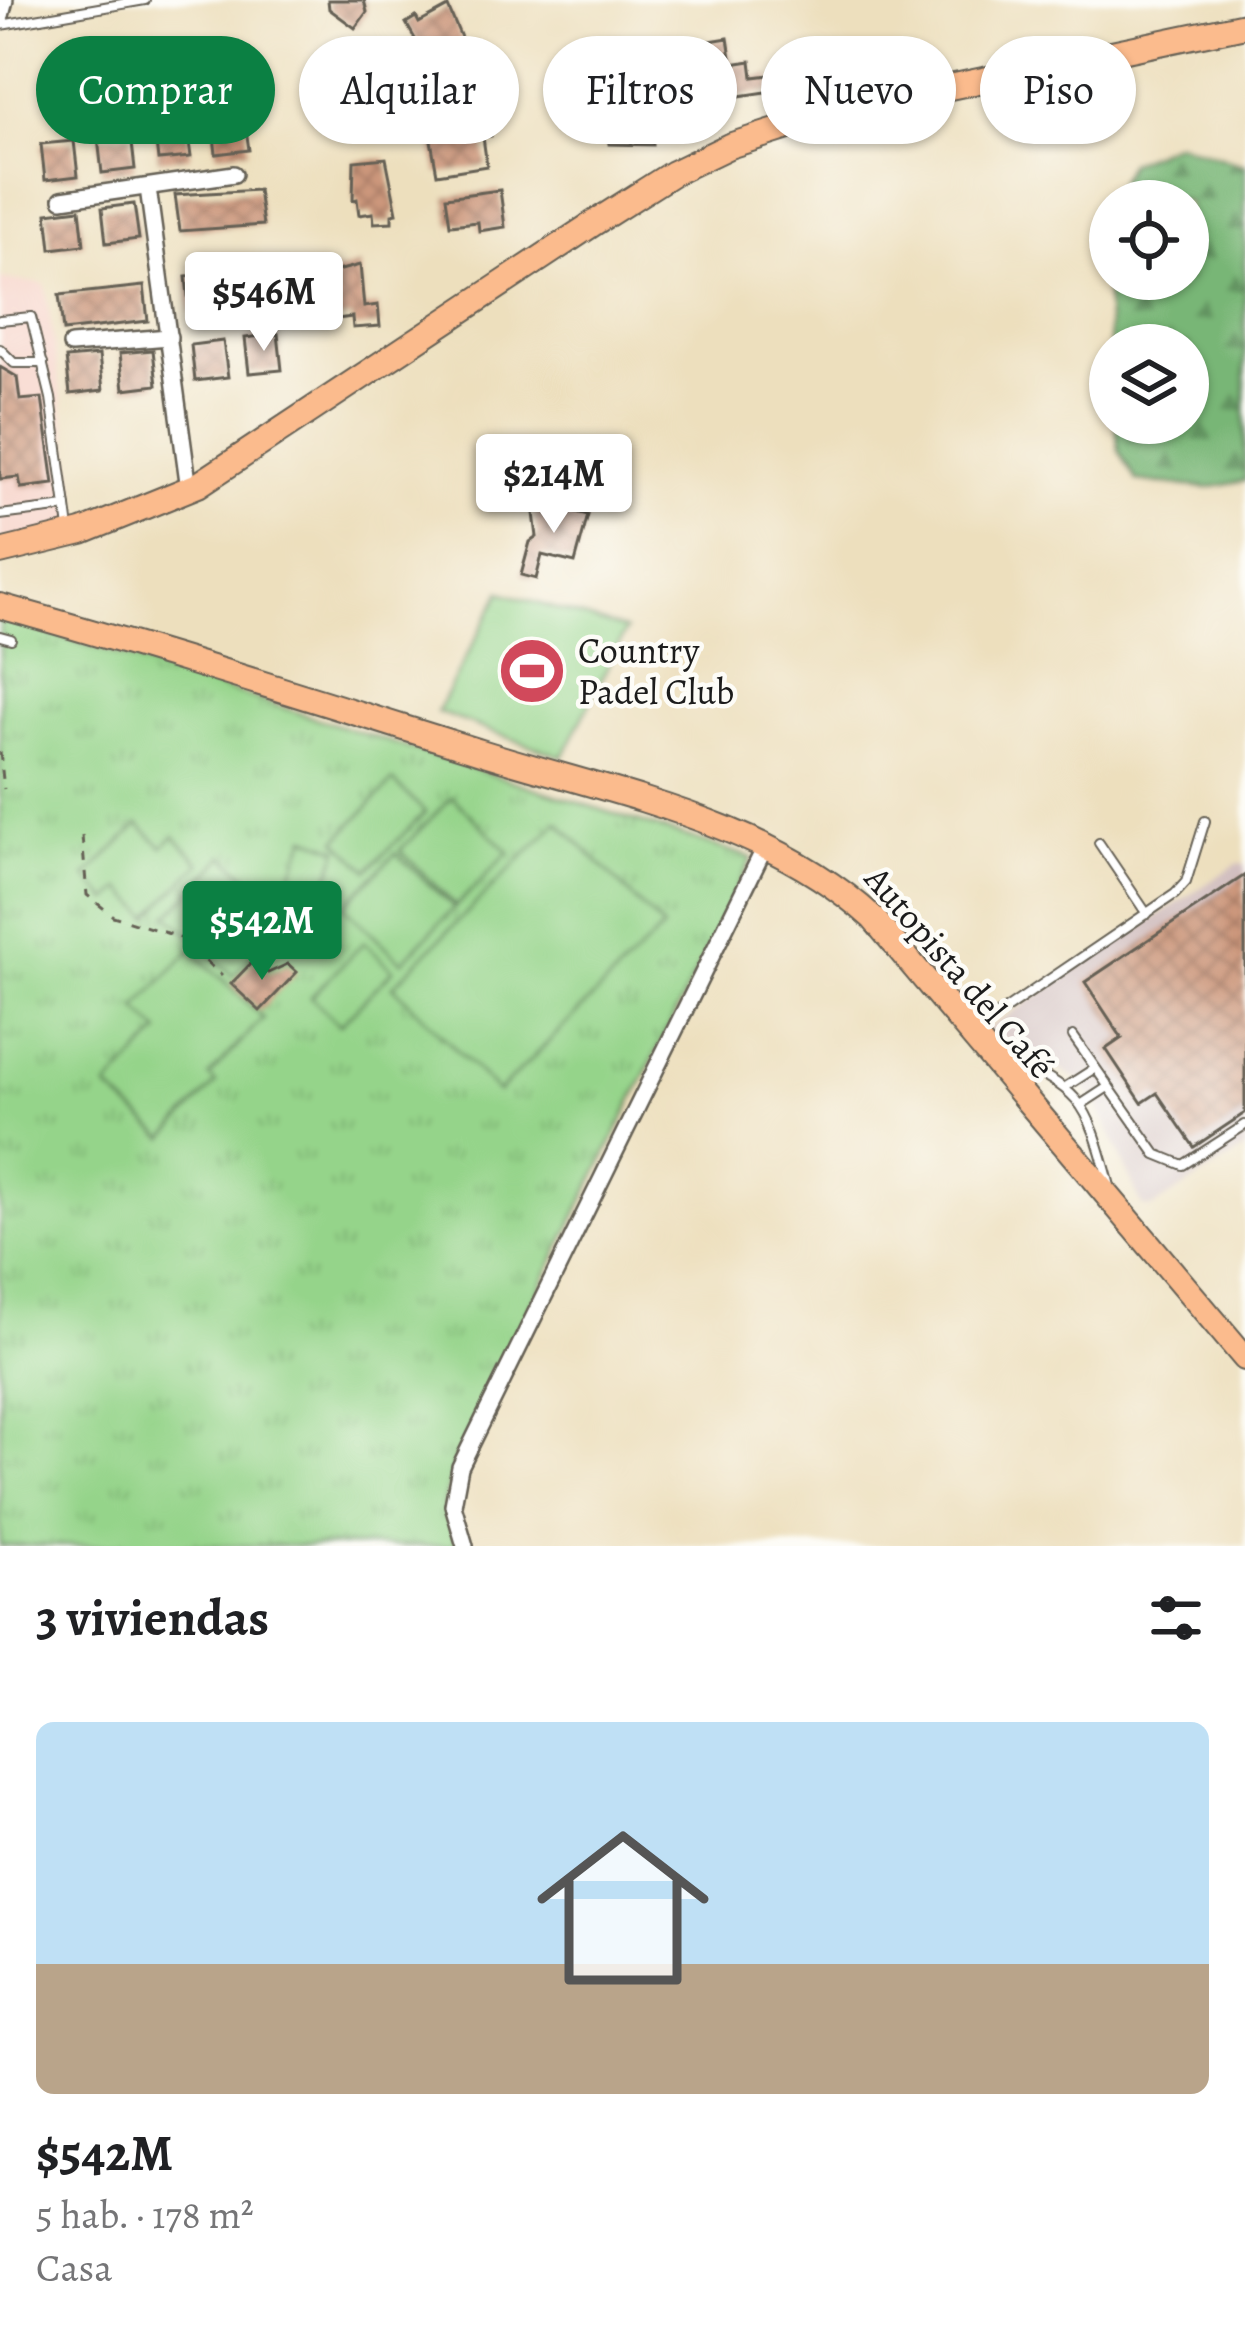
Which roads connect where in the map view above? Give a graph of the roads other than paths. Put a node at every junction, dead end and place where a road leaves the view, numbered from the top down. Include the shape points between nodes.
1 (5, 0) edge
2 (145, 0) edge
3 (0, 22) edge
4 (1245, 25) edge
5 (234, 174) dead end
6 (148, 188) junction
7 (62, 200) dead end
8 (0, 320) edge
9 (169, 337) junction
10 (71, 345) dead end
11 (0, 349) edge
12 (43, 363) junction
13 (189, 490) junction
14 (66, 507) junction
15 (26, 514) junction
16 (0, 515) edge
17 (69, 536) junction
18 (13, 548) edge
19 (0, 596) edge
20 (0, 606) edge
21 (46, 619) junction
22 (1205, 821) dead end
23 (767, 843) junction
24 (1100, 843) dead end
25 (1147, 914) junction
26 (1072, 1036) dead end
27 (971, 1038) junction
28 (1095, 1068) junction
29 (1067, 1085) junction
30 (1108, 1087) junction
31 (1082, 1104) junction
32 (1245, 1125) edge
33 (1116, 1210) junction
34 (1245, 1358) edge
35 (465, 1546) edge

1 - 3 street
2 - 3 lane
4 - 13 main road via 866,104 729,146 673,173
5 - 6 street
6 - 7 street
6 - 9 street
8 - 12 lane via 31,316
9 - 10 street
9 - 13 street
11 - 12 lane via 14,362
12 - 14 lane
13 - 17 main road
14 - 15 lane
14 - 17 lane
15 - 16 lane
15 - 18 lane
17 - 18 main road
19 - 21 main road, Autopista del Café
20 - 21 main road, Autopista del Café
21 - 23 main road, Autopista del Café
22 - 25 lane via 1186,882
23 - 27 main road, Autopista del Café via 834,882 873,918
23 - 35 street via 460,1467 453,1505
24 - 25 lane
25 - 27 lane
26 - 28 lane
27 - 29 lane
27 - 33 main road, Autopista del Café
28 - 29 lane
28 - 30 lane
29 - 31 lane
30 - 31 lane
30 - 32 lane via 1156,1154 1183,1166
31 - 33 lane
33 - 34 main road, Autopista del Café

